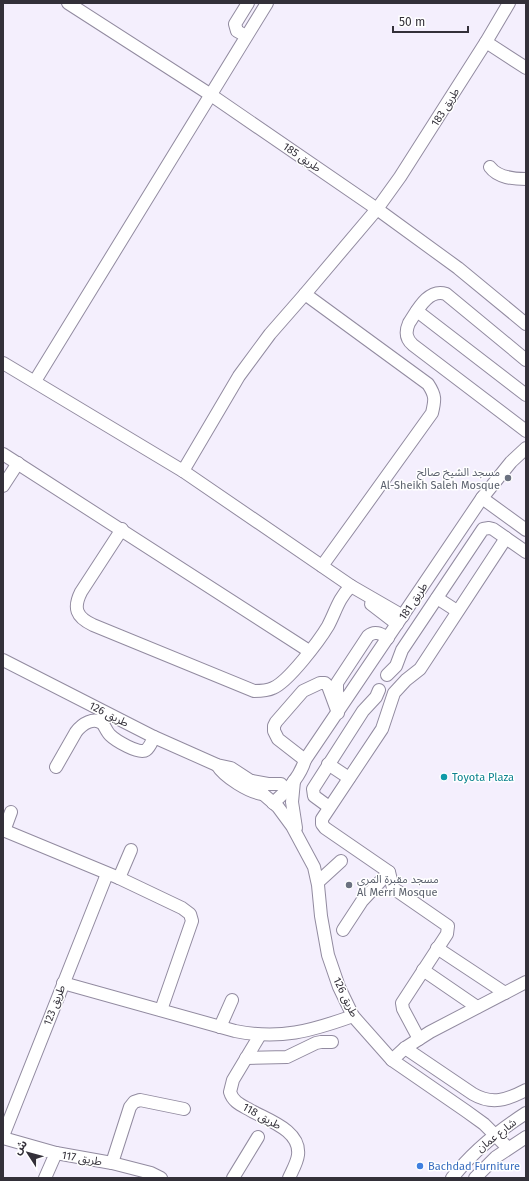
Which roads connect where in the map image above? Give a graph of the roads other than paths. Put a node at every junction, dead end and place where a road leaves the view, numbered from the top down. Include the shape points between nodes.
1 (68, 3) edge
2 (248, 3) edge
3 (267, 3) edge
4 (509, 3) edge
5 (246, 36) junction
6 (486, 42) junction
7 (526, 68) edge
8 (211, 95) junction
9 (490, 167) dead end
10 (526, 179) edge
11 (376, 209) junction
12 (305, 294) junction
13 (417, 311) junction
14 (526, 324) edge
15 (526, 360) edge
16 (3, 363) edge
17 (35, 381) junction
18 (526, 395) edge
19 (523, 424) edge
20 (526, 448) edge
21 (3, 454) edge
22 (18, 463) junction
23 (183, 471) junction
24 (3, 486) edge
25 (482, 498) junction
26 (122, 529) junction
27 (526, 530) edge
28 (506, 538) junction
29 (526, 552) edge
30 (322, 566) junction
31 (351, 586) junction
32 (437, 598) junction
33 (457, 611) junction
34 (400, 620) junction
35 (388, 638) junction
36 (310, 651) junction
37 (3, 660) edge
38 (371, 664) junction
39 (387, 675) junction
40 (361, 678) junction
41 (401, 684) junction
42 (379, 690) junction
43 (392, 698) junction
44 (345, 703) junction
45 (338, 713) junction
46 (154, 737) junction
47 (305, 760) junction
48 (328, 764) junction
49 (217, 765) junction
50 (56, 767) dead end
51 (349, 778) junction
52 (251, 780) junction
53 (294, 780) junction
54 (281, 784) junction
55 (268, 798) junction
56 (329, 807) junction
57 (11, 812) dead end
58 (3, 830) edge
59 (298, 835) junction
60 (131, 850) dead end
61 (341, 861) dead end
62 (389, 872) junction
63 (107, 874) junction
64 (119, 878) junction
65 (318, 882) junction
66 (343, 930) dead end
67 (437, 948) junction
68 (423, 970) junction
69 (526, 982) edge
70 (63, 983) junction
71 (505, 993) junction
72 (232, 1000) dead end
73 (477, 1007) junction
74 (161, 1010) junction
75 (353, 1016) junction
76 (220, 1027) junction
77 (260, 1035) junction
78 (419, 1039) junction
79 (332, 1042) dead end
80 (405, 1048) junction
81 (246, 1058) junction
82 (392, 1060) junction
83 (526, 1090) edge
84 (184, 1109) dead end
85 (526, 1113) edge
86 (494, 1134) junction
87 (3, 1137) edge
88 (258, 1137) dead end
89 (526, 1137) edge
90 (508, 1148) junction
91 (56, 1153) junction
92 (112, 1163) junction
93 (45, 1178) edge
94 (161, 1178) edge
95 (233, 1178) edge
96 (289, 1178) edge
97 (452, 1178) edge
98 (475, 1178) edge

1 - 8 street, طريق 185
2 - 5 street via 235,24 238,31
3 - 5 street
4 - 6 street, طريق 183
5 - 8 street
6 - 7 street
6 - 11 street, طريق 183 via 408,165
8 - 11 street, طريق 185
8 - 17 street
9 - 10 street via 494,172 508,178
11 - 12 street, طريق 183
11 - 14 street, طريق 185 via 458,268
12 - 23 street, طريق 183 via 270,334 239,376
12 - 30 street via 428,384 435,394 432,413
13 - 15 street via 431,295 446,294
13 - 18 street
13 - 19 street via 407,328 406,333 410,342
16 - 17 street
17 - 23 street
20 - 25 street, طريق 181 via 511,462
21 - 22 street
22 - 24 street
22 - 26 street
23 - 30 street
25 - 27 street
25 - 34 street, طريق 181
26 - 36 street
26 - 36 street via 78,599 79,616 85,621 254,691 272,689 280,684
28 - 29 street
28 - 32 street via 493,529 483,529
28 - 33 street
30 - 31 street
31 - 34 street via 380,611
31 - 36 street via 338,602 330,621
32 - 33 street
32 - 39 street via 402,650 396,666
33 - 41 street via 420,669
34 - 35 street, طريق 181
35 - 38 street, طريق 181
35 - 44 street via 377,633 370,634 339,679 337,693
37 - 46 street, طريق 126
38 - 39 street
38 - 40 street, طريق 181
39 - 41 street
40 - 42 street
40 - 44 street, طريق 181
41 - 43 street
42 - 43 street
42 - 48 street
43 - 51 street via 382,729
44 - 45 street, طريق 181
45 - 47 street, طريق 181
45 - 47 street via 328,686 320,683 303,691 276,722 274,731 278,739
46 - 49 street, طريق 126
46 - 50 street via 147,749 138,751 112,737 101,723 89,721 79,727
47 - 53 street, طريق 181
47 - 54 street, طريق 181
48 - 51 street
48 - 56 street via 312,791 315,798
49 - 52 street, طريق 126 via 231,768
49 - 55 street, طريق 126 via 232,779
51 - 56 street
52 - 54 street
52 - 55 street, طريق 126
53 - 55 street, طريق 181
53 - 59 street via 293,817
54 - 55 street, طريق 181
55 - 59 street, طريق 126
56 - 62 street via 322,819 323,827
57 - 58 street
58 - 63 street
59 - 65 street, طريق 126 via 314,867
60 - 64 street
61 - 65 street
62 - 66 street via 362,901
62 - 67 street via 393,888 448,926 448,931
63 - 64 street
63 - 70 street, طريق 123
64 - 74 street via 190,914 192,921
65 - 75 street, طريق 126 via 328,955
67 - 68 street
67 - 71 street
68 - 73 street
68 - 78 street via 402,1003
69 - 71 street
70 - 74 street
70 - 87 street, طريق 123
71 - 73 street
72 - 76 street
73 - 78 street
74 - 76 street
75 - 77 street via 297,1033
75 - 82 street, طريق 126
76 - 77 street
77 - 81 street, طريق 118
78 - 80 street
79 - 81 street via 321,1042 286,1057
80 - 82 street
80 - 83 street via 484,1100 504,1100
81 - 96 street, طريق 118 via 231,1084 231,1096 293,1136 298,1155
82 - 86 street, طريق 126 via 466,1110
84 - 92 street via 140,1100 134,1102 130,1107
85 - 86 street, شارع عمان
86 - 90 street, طريق 126
86 - 97 street, شارع عمان via 468,1158
87 - 91 street, طريق 117
88 - 95 street
89 - 90 street, شارع عمان
90 - 98 street, شارع عمان
91 - 92 street, طريق 117
91 - 93 street
92 - 94 street, طريق 117

